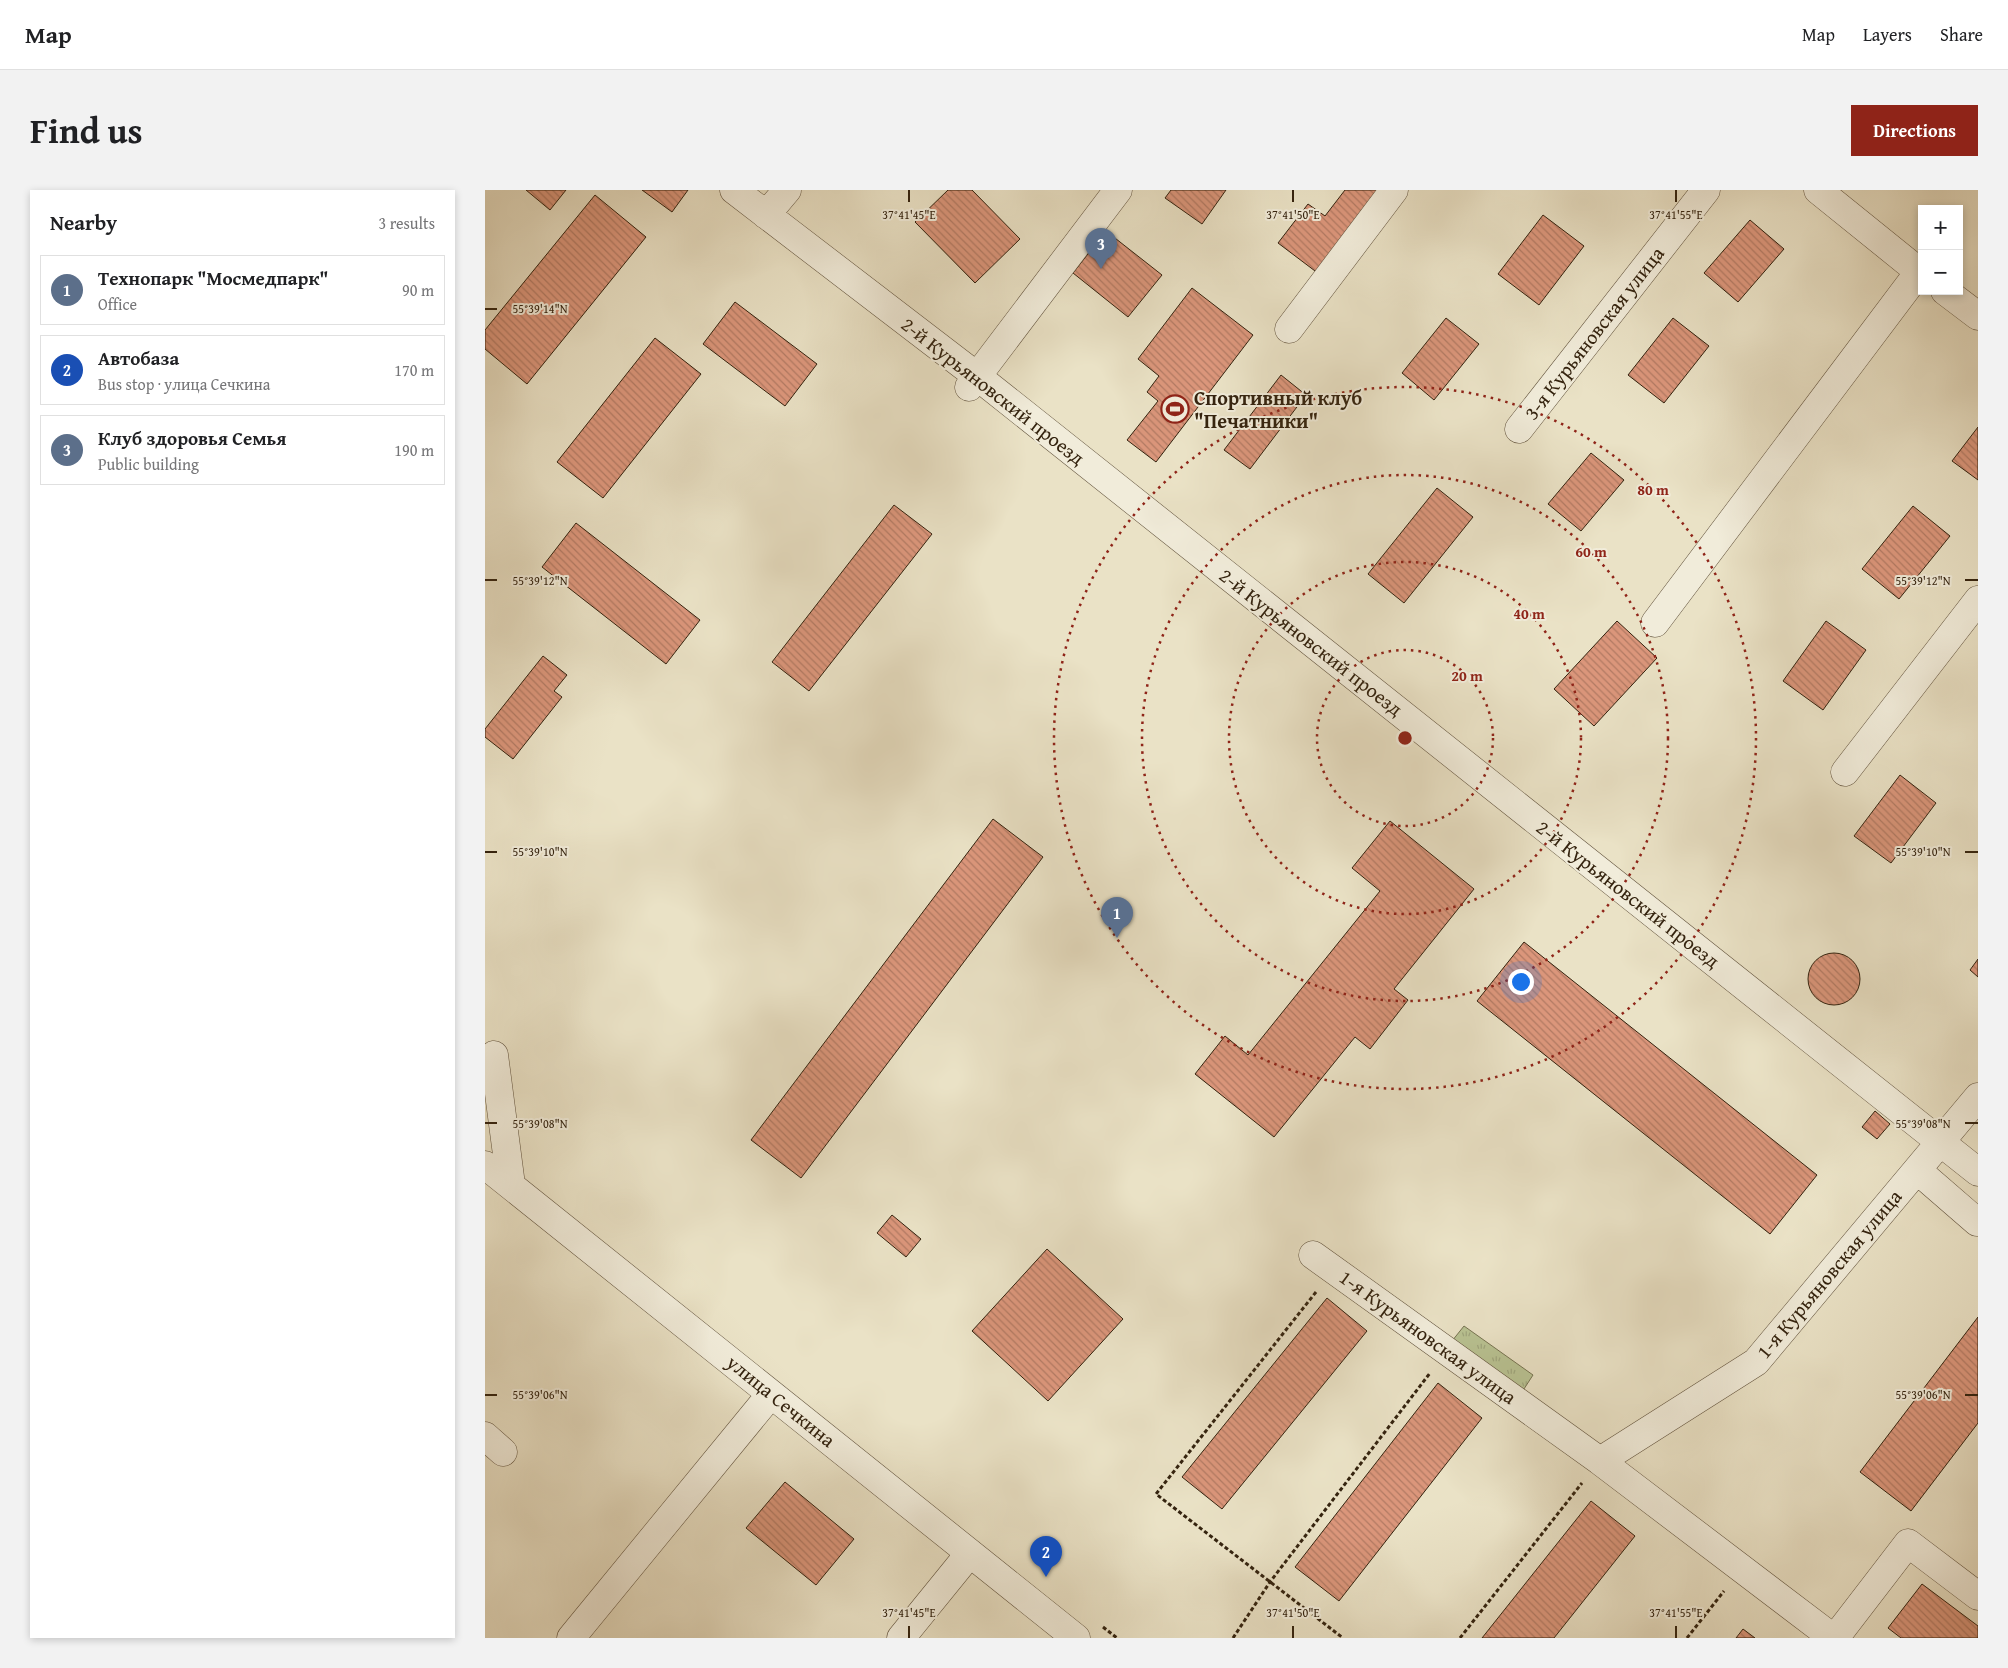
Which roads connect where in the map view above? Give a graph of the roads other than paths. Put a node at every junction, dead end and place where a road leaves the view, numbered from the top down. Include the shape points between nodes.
1 (734, 190) edge
2 (787, 190) edge
3 (1118, 190) edge
4 (1394, 190) edge
5 (1706, 190) edge
6 (1818, 190) edge
7 (766, 214) junction
8 (1918, 271) edge
9 (1918, 277) edge
10 (1950, 295) edge
11 (1978, 316) edge
12 (1289, 329) dead end
13 (973, 382) junction
14 (1519, 428) dead end
15 (1978, 600) edge
16 (1655, 623) dead end
17 (1845, 772) dead end
18 (494, 1056) dead end
19 (1978, 1097) edge
20 (1939, 1143) junction
21 (485, 1165) edge
22 (1917, 1170) junction
23 (1978, 1172) edge
24 (511, 1185) junction
25 (1977, 1222) edge
26 (1323, 1262) road end
27 (771, 1394) junction
28 (1600, 1460) junction
29 (970, 1553) junction
30 (1978, 1596) edge
31 (571, 1638) edge
32 (901, 1638) edge
33 (1076, 1638) edge
34 (1834, 1638) edge

1 - 7 street, 2-й Курьяновский проезд
2 - 7 street
3 - 13 street
4 - 12 street
5 - 14 street, 3-я Курьяновская улица
6 - 8 street
7 - 13 street, 2-й Курьяновский проезд
9 - 16 street
10 - 11 street
13 - 20 street, 2-й Курьяновский проезд
15 - 17 street
18 - 24 street
19 - 20 street, 1-я Курьяновская улица
20 - 22 street, 1-я Курьяновская улица
20 - 23 street, 2-й Курьяновский проезд
21 - 24 street, улица Сечкина
22 - 25 street
22 - 28 street, 1-я Курьяновская улица via 1756,1362
24 - 27 street, улица Сечкина
26 - 28 street, 1-я Курьяновская улица
27 - 29 street, улица Сечкина
27 - 31 street
28 - 34 street
29 - 32 street
29 - 33 street, улица Сечкина
30 - 34 street via 1908,1543

